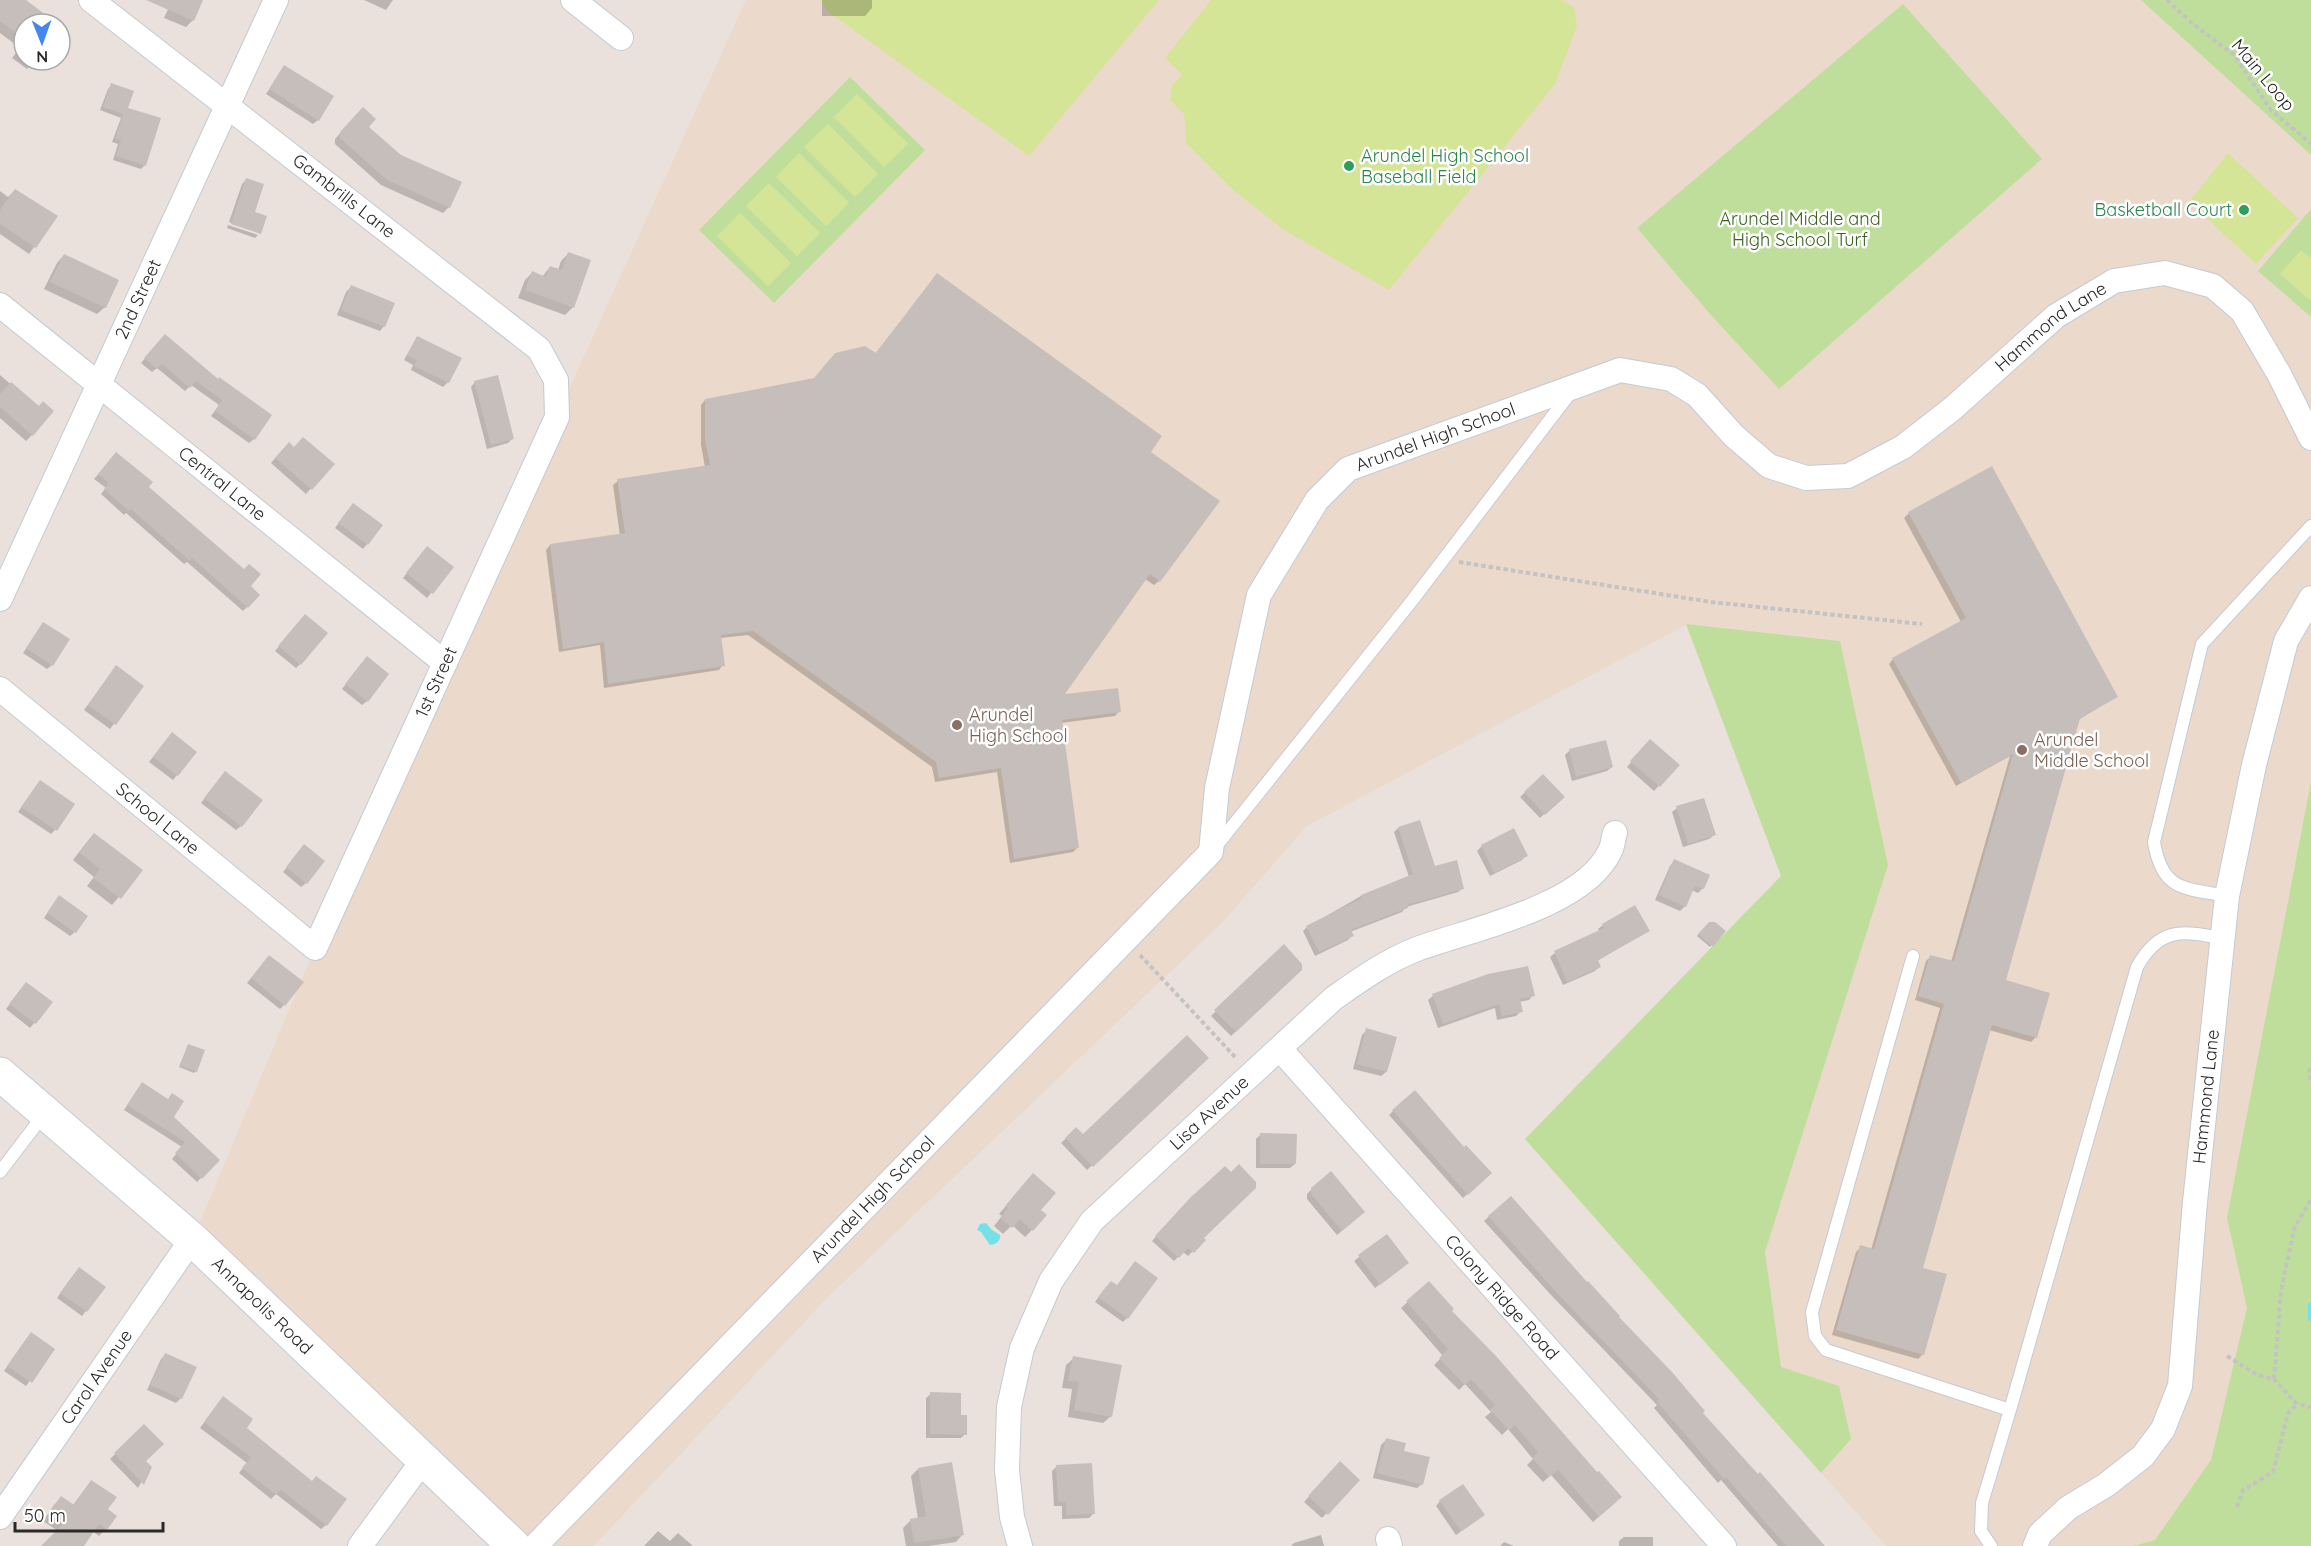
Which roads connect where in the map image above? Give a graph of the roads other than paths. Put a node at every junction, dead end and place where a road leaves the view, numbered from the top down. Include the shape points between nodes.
1 (91, 0) edge
2 (276, 0) edge
3 (573, 0) edge
4 (621, 38) dead end
5 (228, 105) junction
6 (0, 305) edge
7 (98, 384) junction
8 (1576, 386) junction
9 (558, 417) joint
10 (2311, 438) edge
11 (1848, 476) joint
12 (2311, 526) edge
13 (2311, 598) edge
14 (0, 599) edge
15 (445, 663) junction
16 (0, 689) edge
17 (1615, 833) dead end
18 (1212, 852) junction
19 (2227, 896) junction
20 (2221, 938) junction
21 (315, 948) joint
22 (1913, 956) dead end
23 (1280, 1049) junction
24 (0, 1074) edge
25 (45, 1112) junction
26 (0, 1172) edge
27 (192, 1239) junction
28 (2010, 1410) junction
29 (424, 1459) junction
30 (0, 1517) edge
31 (360, 1546) edge
32 (514, 1546) edge
33 (535, 1546) edge
34 (1020, 1546) edge
35 (1724, 1546) edge
36 (1991, 1546) edge
37 (2035, 1546) edge

1 - 5 street, Gambrills Lane
2 - 5 street, 2nd Street
3 - 4 street
5 - 7 street, 2nd Street
5 - 9 street, Gambrills Lane via 539,349 556,380
6 - 7 street, Central Lane
7 - 14 street, 2nd Street
7 - 15 street, Central Lane
8 - 11 street, Arundel High School via 1620,370 1671,379 1697,395 1734,436 1769,466 1806,478
8 - 18 lane, Arundel High School
8 - 18 street, Arundel High School via 1348,469 1317,500 1259,595 1217,788
9 - 15 street, 1st Street
10 - 11 street, Hammond Lane via 2242,311 2213,286 2165,273 2114,280 2056,316 1952,409 1903,447
12 - 19 lane via 2202,644 2154,842 2166,878 2188,889
13 - 19 street, Hammond Lane via 2286,641 2254,765
15 - 21 street, 1st Street
16 - 21 street, School Lane
17 - 23 street, Lisa Avenue via 1611,851 1592,875 1575,888 1514,918 1415,950 1372,971 1334,998
18 - 33 street, Arundel High School
19 - 20 street, Hammond Lane
20 - 28 lane via 2196,933 2169,934 2148,949 2137,967
20 - 37 street, Hammond Lane via 2180,1386 2163,1429 2142,1456 2106,1485 2068,1508 2040,1534
22 - 28 lane via 1812,1312 1815,1336 1826,1350
23 - 34 street, Lisa Avenue via 1092,1221 1051,1281 1022,1348 1009,1407 1006,1470
23 - 35 street, Colony Ridge Road
24 - 25 main road, Annapolis Road
25 - 26 lane
25 - 27 main road, Annapolis Road
27 - 29 main road, Annapolis Road
27 - 30 street, Carol Avenue
28 - 36 lane via 1982,1503 1981,1531
29 - 31 street
29 - 32 main road, Annapolis Road

